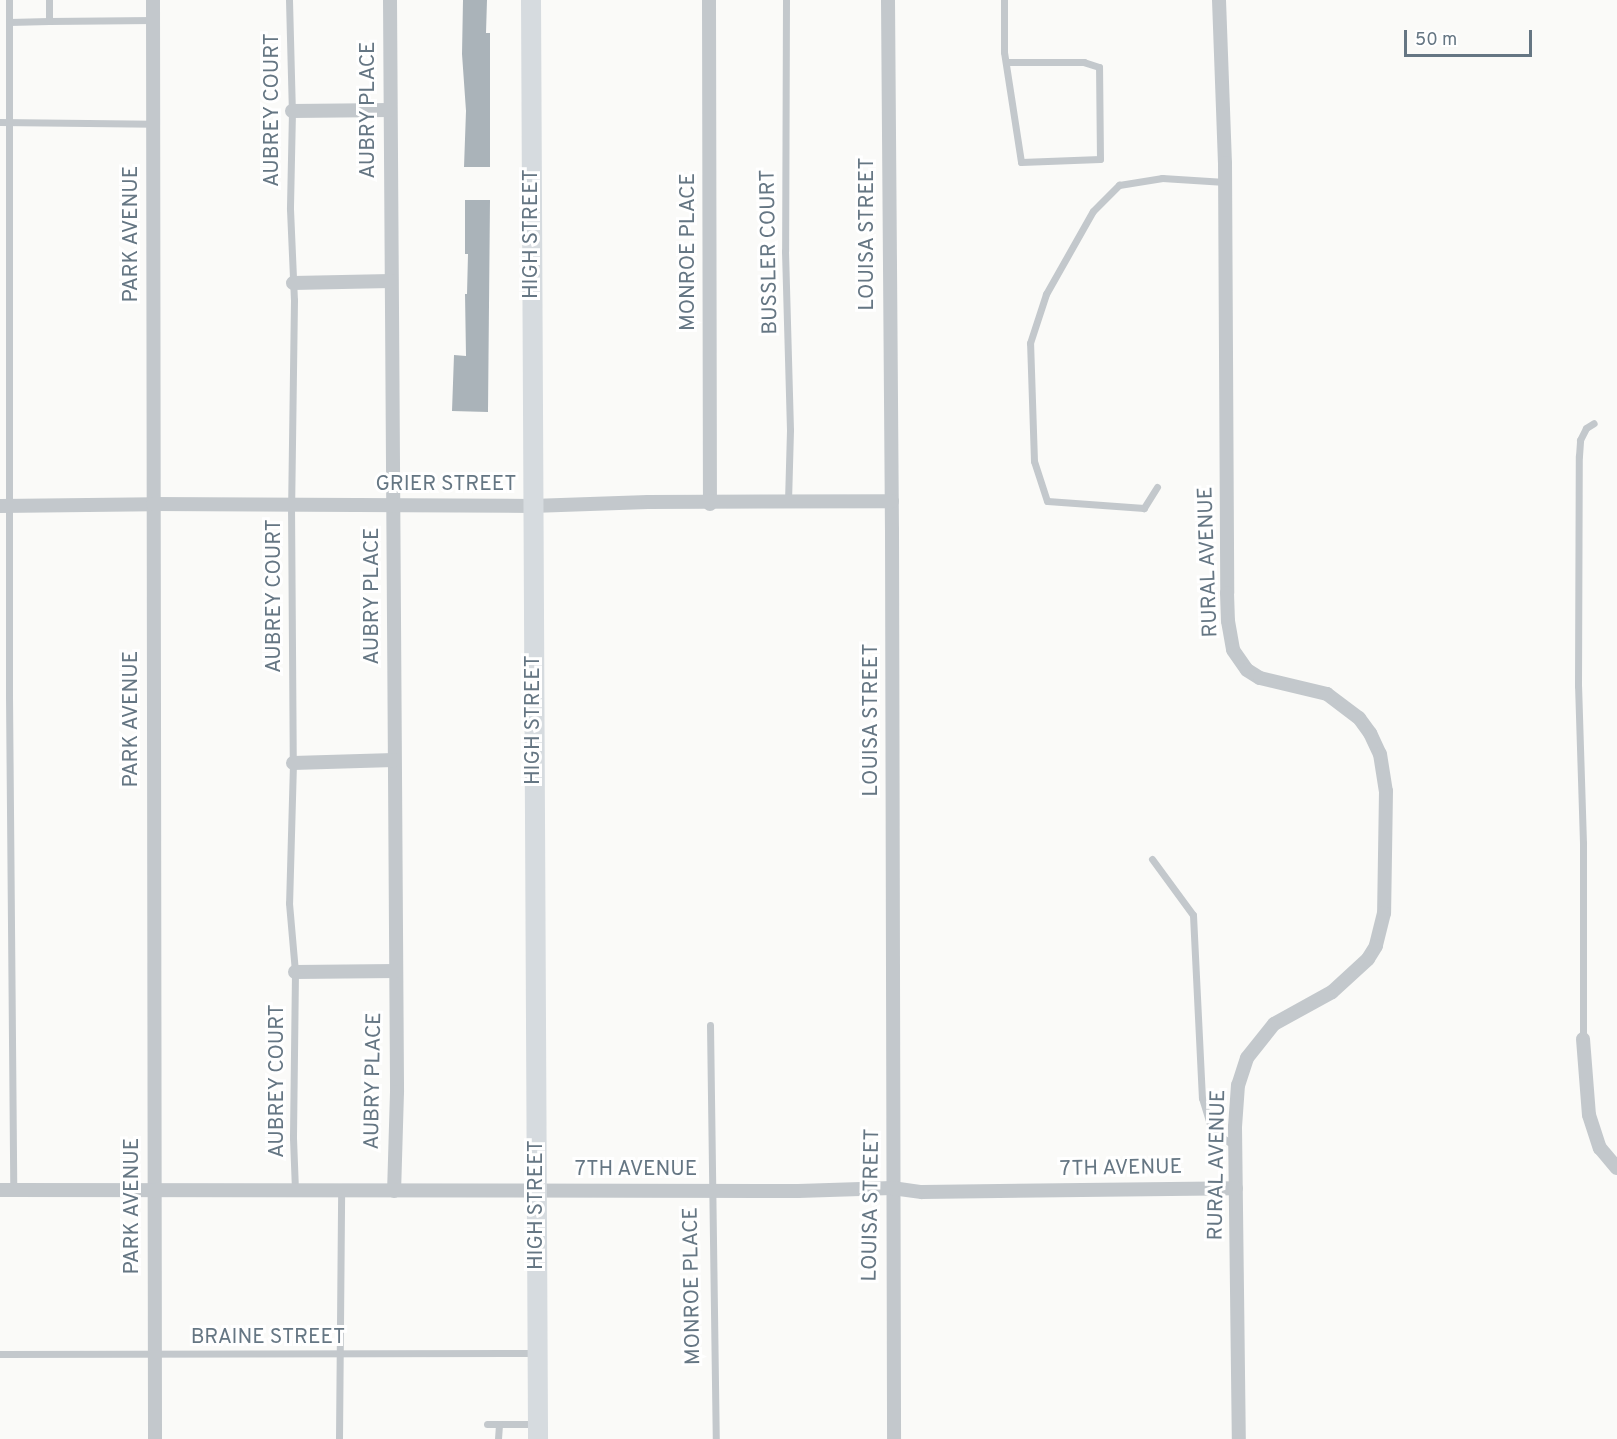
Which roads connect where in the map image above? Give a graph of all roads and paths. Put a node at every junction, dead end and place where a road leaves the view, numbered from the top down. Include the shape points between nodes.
1 (9, 0) edge
2 (49, 0) edge
3 (153, 0) edge
4 (289, 0) edge
5 (390, 0) edge
6 (531, 0) edge
7 (709, 0) edge
8 (786, 0) edge
9 (888, 0) edge
10 (1004, 0) edge
11 (1219, 0) edge
12 (153, 20) junction
13 (49, 21) junction
14 (9, 22) junction
15 (1006, 62) junction
16 (390, 110) junction
17 (292, 111) junction
18 (0, 122) edge
19 (8, 122) junction
20 (153, 124) junction
21 (1226, 182) junction
22 (391, 281) junction
23 (293, 283) junction
24 (1594, 423) dead end
25 (1157, 486) dead end
26 (892, 501) junction
27 (153, 504) junction
28 (710, 504) junction
29 (788, 504) junction
30 (291, 505) junction
31 (5, 506) edge
32 (393, 506) junction
33 (532, 506) junction
34 (0, 696) edge
35 (9, 696) junction
36 (394, 760) junction
37 (298, 763) junction
38 (1152, 859) dead end
39 (396, 971) junction
40 (295, 972) junction
41 (710, 1025) dead end
42 (1583, 1039) joint
43 (1235, 1146) junction
44 (1617, 1168) edge
45 (891, 1188) junction
46 (1236, 1188) junction
47 (7, 1190) edge
48 (154, 1191) junction
49 (295, 1191) junction
50 (341, 1191) junction
51 (394, 1191) junction
52 (538, 1191) junction
53 (713, 1191) junction
54 (536, 1353) junction
55 (0, 1354) edge
56 (155, 1354) junction
57 (339, 1354) junction
58 (487, 1424) dead end
59 (499, 1424) junction
60 (537, 1431) edge
61 (155, 1439) edge
62 (339, 1439) edge
63 (498, 1439) edge
64 (716, 1439) edge
65 (894, 1439) edge
66 (1239, 1439) edge

1 - 14 lane
2 - 13 lane
3 - 12 street, PARK AVENUE
4 - 17 lane, AUBREY COURT
5 - 16 street, AUBRY PLACE
6 - 33 main road, HIGH STREET
7 - 28 street, MONROE PLACE
8 - 29 lane, BUSSLER COURT
9 - 26 street, LOUISA STREET
10 - 15 lane
11 - 21 street, RURAL AVENUE
12 - 13 lane
12 - 20 street, PARK AVENUE
13 - 14 lane
14 - 19 lane
15 - 15 lane via 1021,162 1100,159 1099,67 1084,62
16 - 17 street
16 - 22 street, AUBRY PLACE
17 - 23 lane, AUBREY COURT
18 - 19 lane
19 - 20 lane
19 - 31 lane
20 - 27 street, PARK AVENUE
21 - 25 lane via 1162,178 1119,186 1093,211 1046,294 1030,343 1034,461 1047,501 1144,507
21 - 43 street, RURAL AVENUE via 1227,593 1233,650 1247,670 1260,678 1308,688 1343,704 1370,733 1382,765 1386,791 1384,913 1376,946 1368,959 1332,992 1275,1024 1247,1058 1238,1085
22 - 23 street
22 - 32 street, AUBRY PLACE
23 - 30 lane, AUBREY COURT
24 - 42 lane via 1580,440 1579,456
26 - 29 street, GRIER STREET
26 - 45 street, LOUISA STREET
27 - 30 street, GRIER STREET
27 - 31 street, GRIER STREET
27 - 48 street, PARK AVENUE
28 - 29 street, GRIER STREET
28 - 33 street, GRIER STREET
30 - 32 street, GRIER STREET
30 - 37 lane, AUBREY COURT
31 - 35 lane
32 - 33 street, GRIER STREET
32 - 36 street, AUBRY PLACE
33 - 52 main road, HIGH STREET
34 - 35 lane
35 - 47 lane
36 - 37 street
36 - 39 street, AUBRY PLACE
37 - 40 lane, AUBREY COURT via 289,903
38 - 43 lane via 1193,915 1202,1098 1212,1131
39 - 40 street
39 - 51 street, AUBRY PLACE
40 - 49 lane, AUBREY COURT
41 - 53 lane, MONROE PLACE
42 - 44 street via 1589,1115 1600,1148
43 - 46 street, RURAL AVENUE
45 - 46 street, 7TH AVENUE via 922,1192
45 - 53 street, 7TH AVENUE
45 - 65 street, LOUISA STREET
46 - 66 street, RURAL AVENUE
47 - 48 street, 7TH AVENUE
48 - 49 street, 7TH AVENUE
48 - 56 street, PARK AVENUE
49 - 50 street, 7TH AVENUE
50 - 51 street, 7TH AVENUE
50 - 57 lane
51 - 52 street, 7TH AVENUE
52 - 53 street, 7TH AVENUE
52 - 54 main road, HIGH STREET
53 - 64 lane, MONROE PLACE
54 - 57 lane, BRAINE STREET
54 - 60 main road, HIGH STREET
55 - 56 lane, BRAINE STREET
56 - 57 lane, BRAINE STREET
56 - 61 street, PARK AVENUE
57 - 62 lane
58 - 59 lane
59 - 60 lane
59 - 63 lane

